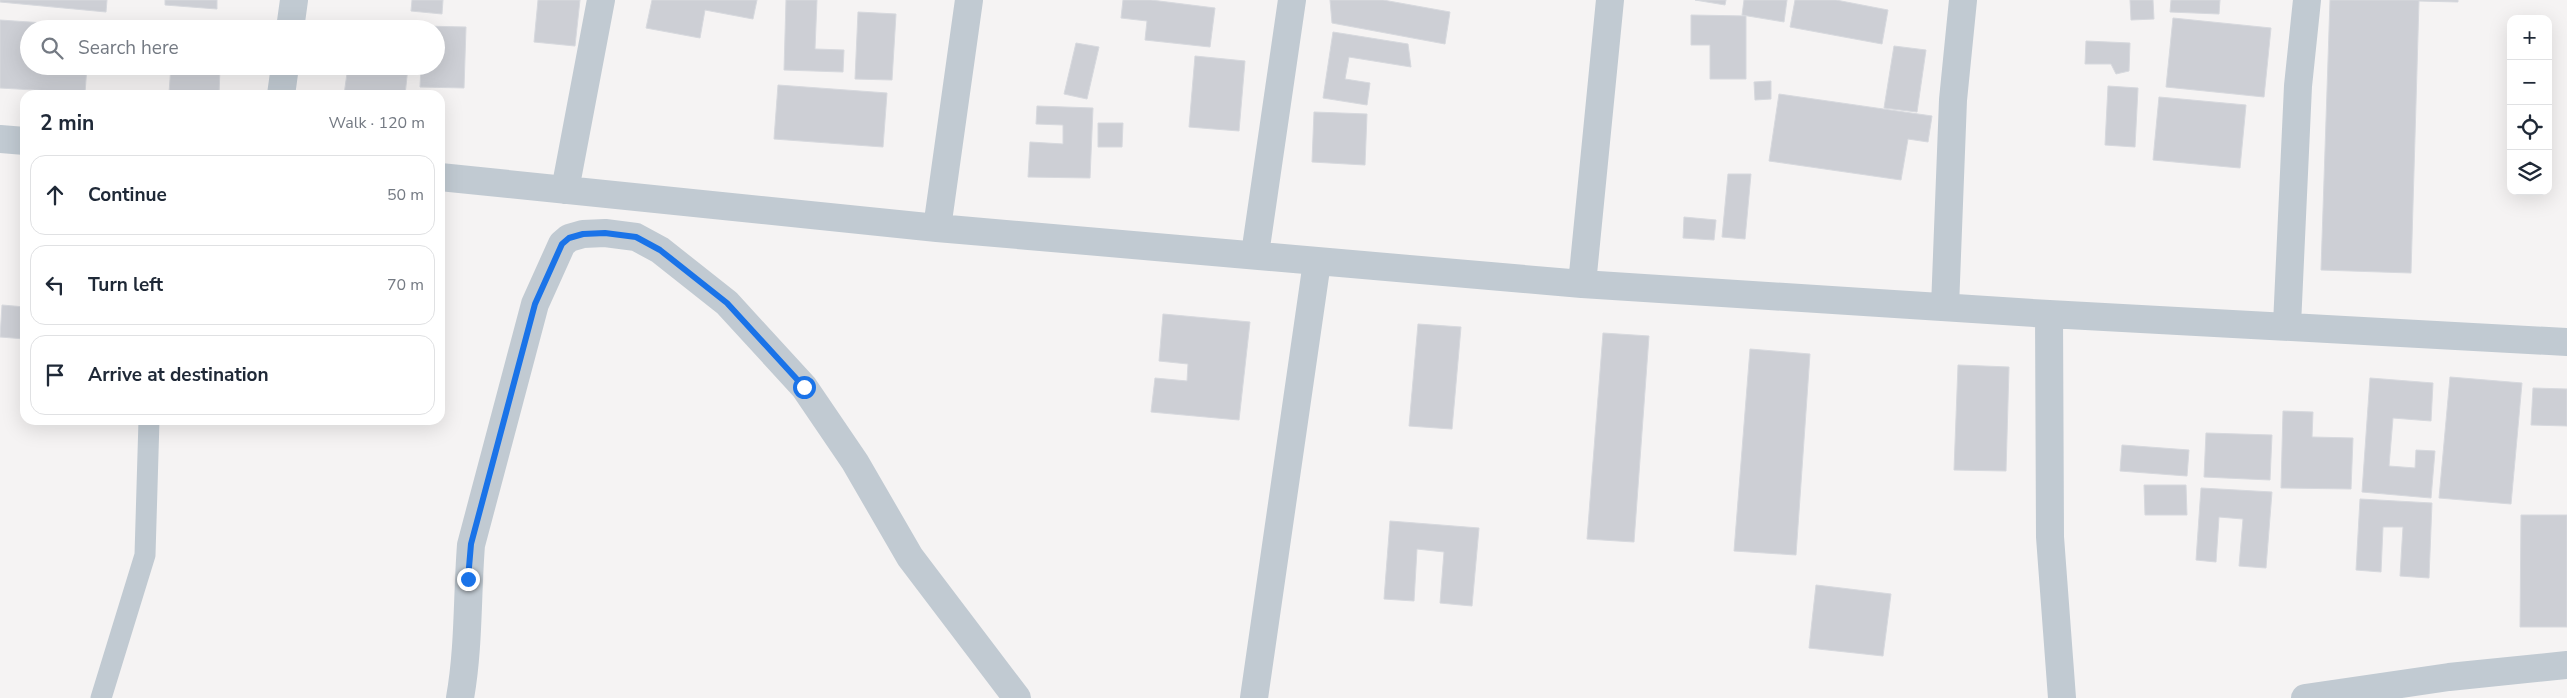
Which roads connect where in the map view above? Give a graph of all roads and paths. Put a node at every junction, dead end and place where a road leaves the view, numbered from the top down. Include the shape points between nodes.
1 (294, 0) edge
2 (601, 0) edge
3 (969, 0) edge
4 (1292, 0) edge
5 (1610, 0) edge
6 (1963, 0) edge
7 (2308, 0) edge
8 (291, 20) edge
9 (284, 75) edge
10 (282, 90) edge
11 (0, 139) edge
12 (20, 141) edge
13 (445, 178) edge
14 (565, 190) junction
15 (937, 228) junction
16 (1255, 254) junction
17 (1317, 262) junction
18 (1582, 284) junction
19 (1946, 307) junction
20 (2049, 314) junction
21 (2287, 325) junction
22 (2567, 342) edge
23 (149, 425) edge
24 (2567, 665) edge
25 (101, 698) edge
26 (460, 698) edge
27 (1017, 698) edge
28 (1254, 698) edge
29 (2062, 698) edge
30 (2305, 698) edge

1 - 8 street
2 - 14 street
3 - 15 street
4 - 16 street
5 - 18 street
6 - 19 street via 1953,100
7 - 21 street via 2298,86
9 - 10 street
11 - 12 street
13 - 14 street
14 - 15 street
15 - 16 street
16 - 17 street
17 - 18 street
17 - 28 street
18 - 19 street
19 - 20 street
20 - 21 street
20 - 29 street via 2050,537
21 - 22 street
23 - 25 lane via 145,555
24 - 30 street via 2449,677
26 - 27 street via 468,634 471,544 535,304 562,244 583,234 605,233 636,237 660,250 727,303 804,387 855,462 910,556

